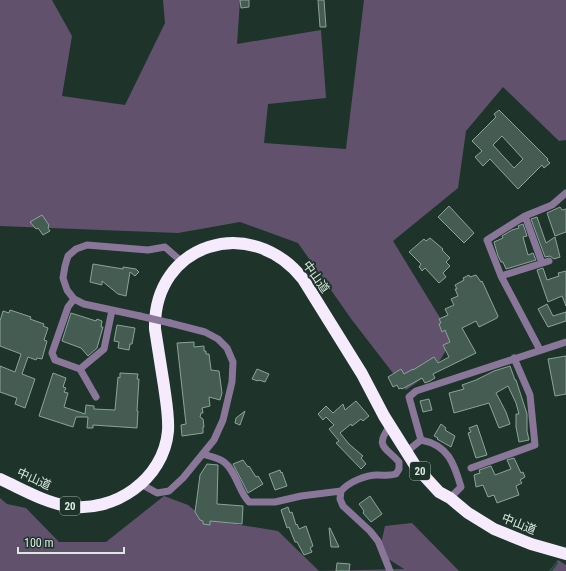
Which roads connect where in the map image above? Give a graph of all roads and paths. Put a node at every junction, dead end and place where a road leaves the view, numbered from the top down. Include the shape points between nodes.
1 (566, 193) edge
2 (526, 216) junction
3 (182, 262) junction
4 (501, 276) junction
5 (74, 299) junction
6 (112, 310) junction
7 (566, 342) edge
8 (540, 350) junction
9 (514, 358) junction
10 (80, 369) junction
11 (96, 397) dead end
12 (390, 426) junction
13 (421, 440) junction
14 (406, 452) junction
15 (203, 454) junction
16 (471, 468) dead end
17 (0, 479) edge
18 (141, 484) junction
19 (341, 491) junction
20 (450, 498) junction
21 (566, 554) edge
22 (390, 571) edge

1 - 2 street via 552,205
2 - 4 street via 487,240
2 - 4 street via 545,262
3 - 5 street via 166,247 148,250 87,246 76,249 68,256 63,278 67,290
3 - 12 highway, 中山道 / 20 via 203,248 236,242 262,247 280,256 296,270 309,287
3 - 18 highway, 中山道 / 20 via 164,284 155,316 168,409 168,433 161,457
4 - 8 street
5 - 6 street via 84,304
5 - 10 street via 68,307 52,353 55,360
6 - 10 street via 104,349
6 - 15 street, bridge via 205,332 227,348 233,362 232,382 223,420 214,440
7 - 8 street
8 - 9 street
9 - 13 street via 412,394 409,397
9 - 16 street via 530,396 535,445
10 - 11 street
12 - 14 highway, 中山道 / 20
12 - 19 street via 382,442 385,449 399,462 396,474 366,477 346,485
13 - 14 street
13 - 20 street via 432,442 443,449 450,458 461,488
14 - 20 highway, 中山道 / 20 via 439,492
15 - 18 street via 169,491 156,493
15 - 19 street via 224,462 249,502 275,502
17 - 18 highway, 中山道 / 20 via 46,500 76,507 107,503
19 - 22 street via 340,499 343,506 378,541
20 - 21 highway, 中山道 / 20 via 494,529 531,544

